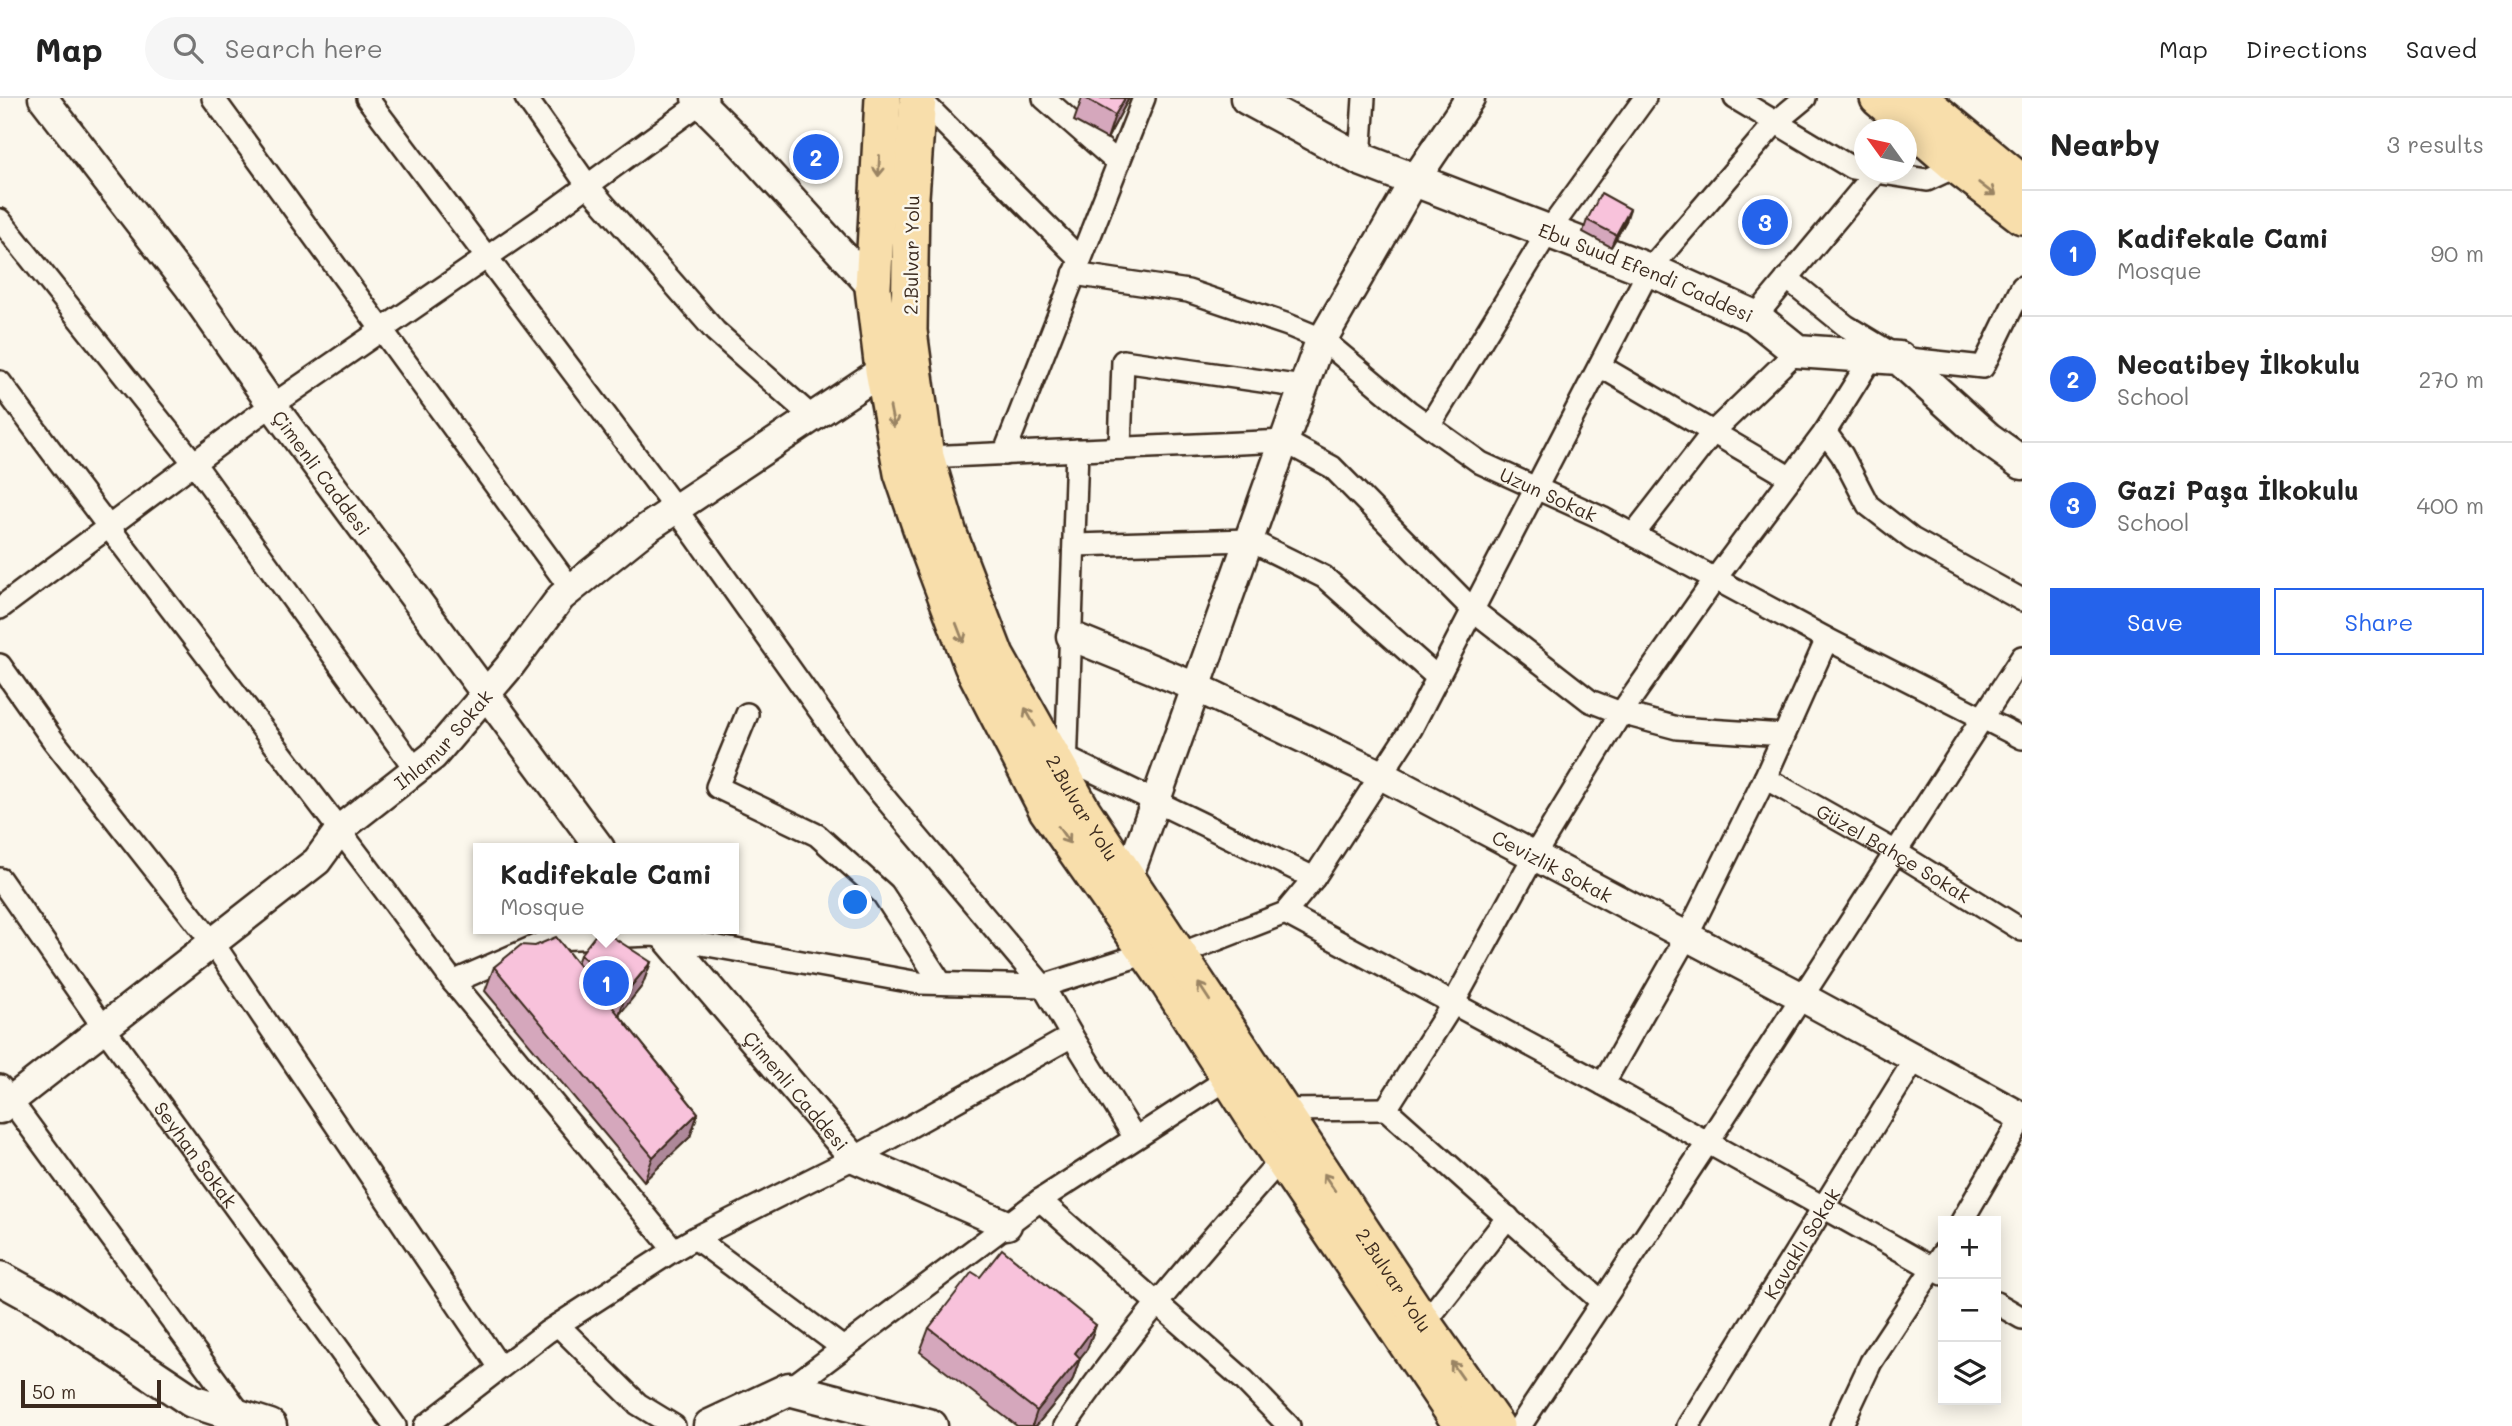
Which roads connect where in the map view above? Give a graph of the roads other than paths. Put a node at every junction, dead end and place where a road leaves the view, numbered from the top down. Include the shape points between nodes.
1 (43, 98) edge
2 (213, 98) edge
3 (367, 98) edge
4 (526, 98) edge
5 (883, 98) edge
6 (918, 98) edge
7 (1044, 98) edge
8 (1143, 98) edge
9 (1247, 98) edge
10 (1364, 98) edge
11 (1470, 98) edge
12 (1645, 98) edge
13 (1735, 98) edge
14 (1805, 98) edge
15 (1878, 98) edge
16 (1919, 98) edge
17 (701, 100) edge
18 (1776, 122) junction
19 (1360, 159) junction
20 (1118, 163) junction
21 (1957, 166) junction
22 (1854, 168) edge
23 (1917, 178) edge
24 (1414, 181) junction
25 (1868, 182) edge
26 (2022, 183) edge
27 (588, 186) junction
28 (2022, 216) edge
29 (0, 220) edge
30 (1548, 232) junction
31 (487, 256) junction
32 (1077, 266) junction
33 (1650, 271) junction
34 (1787, 278) junction
35 (2022, 286) edge
36 (873, 288) junction
37 (1755, 317) junction
38 (383, 329) junction
39 (1322, 340) junction
40 (1797, 351) junction
41 (1885, 357) junction
42 (1600, 366) junction
43 (883, 370) junction
44 (0, 382) edge
45 (1303, 387) junction
46 (272, 405) junction
47 (813, 418) junction
48 (1429, 426) junction
49 (1713, 432) junction
50 (1825, 432) junction
51 (1284, 441) junction
52 (1120, 448) junction
53 (1077, 450) junction
54 (1004, 453) junction
55 (926, 457) junction
56 (194, 463) junction
57 (2022, 463) edge
58 (1791, 478) junction
59 (1536, 489) junction
60 (676, 509) junction
61 (108, 527) junction
62 (1633, 535) junction
63 (1249, 540) junction
64 (1074, 545) junction
65 (1715, 579) junction
66 (571, 589) junction
67 (2022, 600) edge
68 (0, 608) edge
69 (1473, 610) junction
70 (1071, 636) junction
71 (1826, 639) junction
72 (2022, 657) edge
73 (0, 666) edge
74 (1438, 678) junction
75 (1196, 687) junction
76 (487, 693) junction
77 (1620, 713) junction
78 (747, 714) dead end
79 (1983, 718) junction
80 (1784, 735) junction
81 (2022, 738) edge
82 (416, 770) junction
83 (1066, 770) junction
84 (1381, 775) junction
85 (1765, 778) junction
86 (1155, 802) junction
87 (341, 828) junction
88 (596, 843) edge
89 (1896, 852) junction
90 (1534, 856) junction
91 (1128, 878) junction
92 (1314, 878) junction
93 (0, 879) edge
94 (1285, 913) junction
95 (2022, 930) edge
96 (657, 934) edge
97 (663, 934) edge
98 (667, 934) edge
99 (1687, 936) junction
100 (213, 943) junction
101 (1163, 954) junction
102 (453, 982) junction
103 (942, 983) junction
104 (1043, 986) junction
105 (1802, 997) junction
106 (1454, 1002) junction
107 (104, 1027) junction
108 (1072, 1037) junction
109 (1915, 1059) junction
110 (1229, 1078) junction
111 (1603, 1084) junction
112 (4, 1098) edge
113 (1386, 1109) junction
114 (1281, 1110) junction
115 (2022, 1118) edge
116 (1135, 1138) junction
117 (1708, 1142) junction
118 (854, 1158) junction
119 (1281, 1159) junction
120 (1040, 1200) junction
121 (1823, 1206) junction
122 (1965, 1216) edge
123 (1508, 1217) junction
124 (1007, 1225) junction
125 (695, 1238) junction
126 (674, 1250) junction
127 (1938, 1264) edge
128 (1938, 1268) edge
129 (0, 1278) edge
130 (1602, 1302) junction
131 (1158, 1304) junction
132 (2001, 1306) edge
133 (2022, 1318) edge
134 (1424, 1324) junction
135 (558, 1325) junction
136 (842, 1348) junction
137 (499, 1366) junction
138 (789, 1389) junction
139 (879, 1419) edge
140 (725, 1422) edge
141 (255, 1423) edge
142 (395, 1426) edge
143 (425, 1426) edge
144 (674, 1426) edge
145 (931, 1426) edge
146 (1065, 1426) edge
147 (1289, 1426) edge
148 (1462, 1426) edge
149 (1496, 1426) edge
150 (1520, 1426) edge
151 (1688, 1426) edge
152 (1840, 1426) edge

1 - 46 street, Çimenli Caddesi
2 - 38 street
3 - 31 street
4 - 27 street
5 -> 36 main road, 2.Bulvar Yolu
6 - 32 street
6 - 55 main road, 2.Bulvar Yolu via 909,331
7 - 20 street
8 - 20 street
9 - 19 main road, Ebu Suud Efendi Caddesi
10 - 19 street
11 - 24 street
12 - 30 street
13 - 18 street
14 - 18 street
15 - 21 main road
16 - 26 main road
17 - 27 street
17 - 36 street
18 - 22 street
18 - 33 street
19 - 24 main road, Ebu Suud Efendi Caddesi
20 - 32 street
21 - 23 street via 1927,180
21 -> 28 main road
24 - 30 main road, Ebu Suud Efendi Caddesi
24 - 39 street
25 - 34 street
27 - 31 street
27 - 47 street via 715,331
29 - 56 street
30 - 33 main road, Ebu Suud Efendi Caddesi
30 - 48 street
31 - 38 street
31 - 60 street
32 - 39 street, Uzun Sokak via 1188,291
32 - 54 street
33 - 37 main road, Ebu Suud Efendi Caddesi
33 - 42 street
34 - 37 street
34 - 41 street
35 - 41 street via 1983,367
36 - 43 main road, 2.Bulvar Yolu
37 - 40 main road, Ebu Suud Efendi Caddesi
38 - 46 street
38 - 66 street
39 - 45 street
39 - 48 street, Uzun Sokak
40 - 41 main road
40 - 49 street
41 - 50 street
41 - 57 main road
42 - 49 street
42 - 59 street
43 - 47 street, Ihlamur Sokak
43 -> 101 main road, 2.Bulvar Yolu via 902,473 972,665 1047,810
44 - 61 street
45 - 51 street
45 - 52 street via 1123,361
46 - 56 street
46 - 76 street, Çimenli Caddesi
47 - 60 street, Ihlamur Sokak
48 - 59 street, Uzun Sokak via 1481,463
49 - 58 street
49 - 62 street
50 - 58 street
50 - 67 street via 1868,505 1912,539
51 - 52 street
51 - 63 street
51 - 69 street via 1332,467
52 - 53 street
53 - 54 street
53 - 64 street
54 - 55 street
83 -> 55 main road, 2.Bulvar Yolu via 996,656 949,534
56 - 61 street
56 - 82 street
58 - 65 street
59 - 62 street, Uzun Sokak
59 - 69 street
60 - 66 street, Ihlamur Sokak
60 - 104 street via 867,777
61 - 68 street
61 - 87 street
62 - 65 street, Uzun Sokak
63 - 64 street
63 - 74 street via 1324,576
63 - 75 street
64 - 70 street
65 - 71 street, Uzun Sokak
65 - 77 street
66 - 76 street, Ihlamur Sokak
69 - 74 street
69 - 77 street via 1590,701
70 - 75 street, Cevizlik Sokak
70 - 83 street
71 - 79 street, Uzun Sokak
71 - 80 street
72 - 79 street
73 - 100 street
74 - 84 street
75 - 84 street, Cevizlik Sokak
75 - 86 street
76 - 82 street, Ihlamur Sokak
76 - 88 street, Çimenli Caddesi
77 - 80 street via 1677,728
77 - 90 street
78 - 103 street via 716,787 817,835 883,894
79 - 81 street, Uzun Sokak
79 - 89 street
80 - 85 street
82 - 87 street, Ihlamur Sokak
83 - 86 street
83 - 91 main road, 2.Bulvar Yolu via 1083,811
84 - 90 street, Cevizlik Sokak
84 - 92 street
85 - 89 street, Güzel Bahçe Sokak
85 - 99 street
86 - 91 street
86 - 92 street
87 - 100 street, Ihlamur Sokak via 317,861
87 - 102 street
89 - 95 street, Güzel Bahçe Sokak
89 - 105 street
90 - 99 street, Cevizlik Sokak
90 - 106 street
91 - 101 main road, 2.Bulvar Yolu
92 - 94 street
93 - 107 street, Seyhan Sokak
94 - 101 street
94 - 106 street
96 - 102 street via 552,939
97 - 118 street, Çimenli Caddesi
98 - 103 street via 919,983
99 - 105 street, Cevizlik Sokak
99 - 111 street
100 - 107 street, Ihlamur Sokak
100 - 137 street
101 - 104 street
101 - 110 main road, 2.Bulvar Yolu
114 -> 101 main road, 2.Bulvar Yolu
102 - 126 street
103 - 104 street
104 - 108 street
105 - 109 street, Cevizlik Sokak
105 - 117 street
106 - 111 street
106 - 113 street
107 - 112 street, Ihlamur Sokak
107 - 142 street, Seyhan Sokak
108 - 116 street
108 - 118 street
109 - 115 street, Cevizlik Sokak
109 - 121 street, Kavaklı Sokak
110 - 116 street
110 - 119 main road, 2.Bulvar Yolu
111 - 117 street
112 - 141 street
113 - 114 street
113 - 123 street
134 -> 114 main road, 2.Bulvar Yolu
115 - 122 street
116 - 120 street
117 - 121 street
117 - 130 street
118 - 124 street, Çimenli Caddesi
118 - 125 street
119 - 131 street
119 - 148 main road, 2.Bulvar Yolu
120 - 124 street
120 - 131 street
121 - 127 street
121 - 151 street, Kavaklı Sokak
123 - 130 street
123 - 134 street
124 - 136 street
125 - 126 street
125 - 136 street
126 - 135 street
128 - 152 street via 1871,1362
129 - 141 main road via 192,1401
130 - 150 street
131 - 146 street
131 - 147 street
132 - 133 street
149 -> 134 main road, 2.Bulvar Yolu
135 - 137 street
135 - 144 street via 638,1404
136 - 138 street
137 - 143 street
138 - 139 main road
138 - 140 main road
139 - 145 main road

